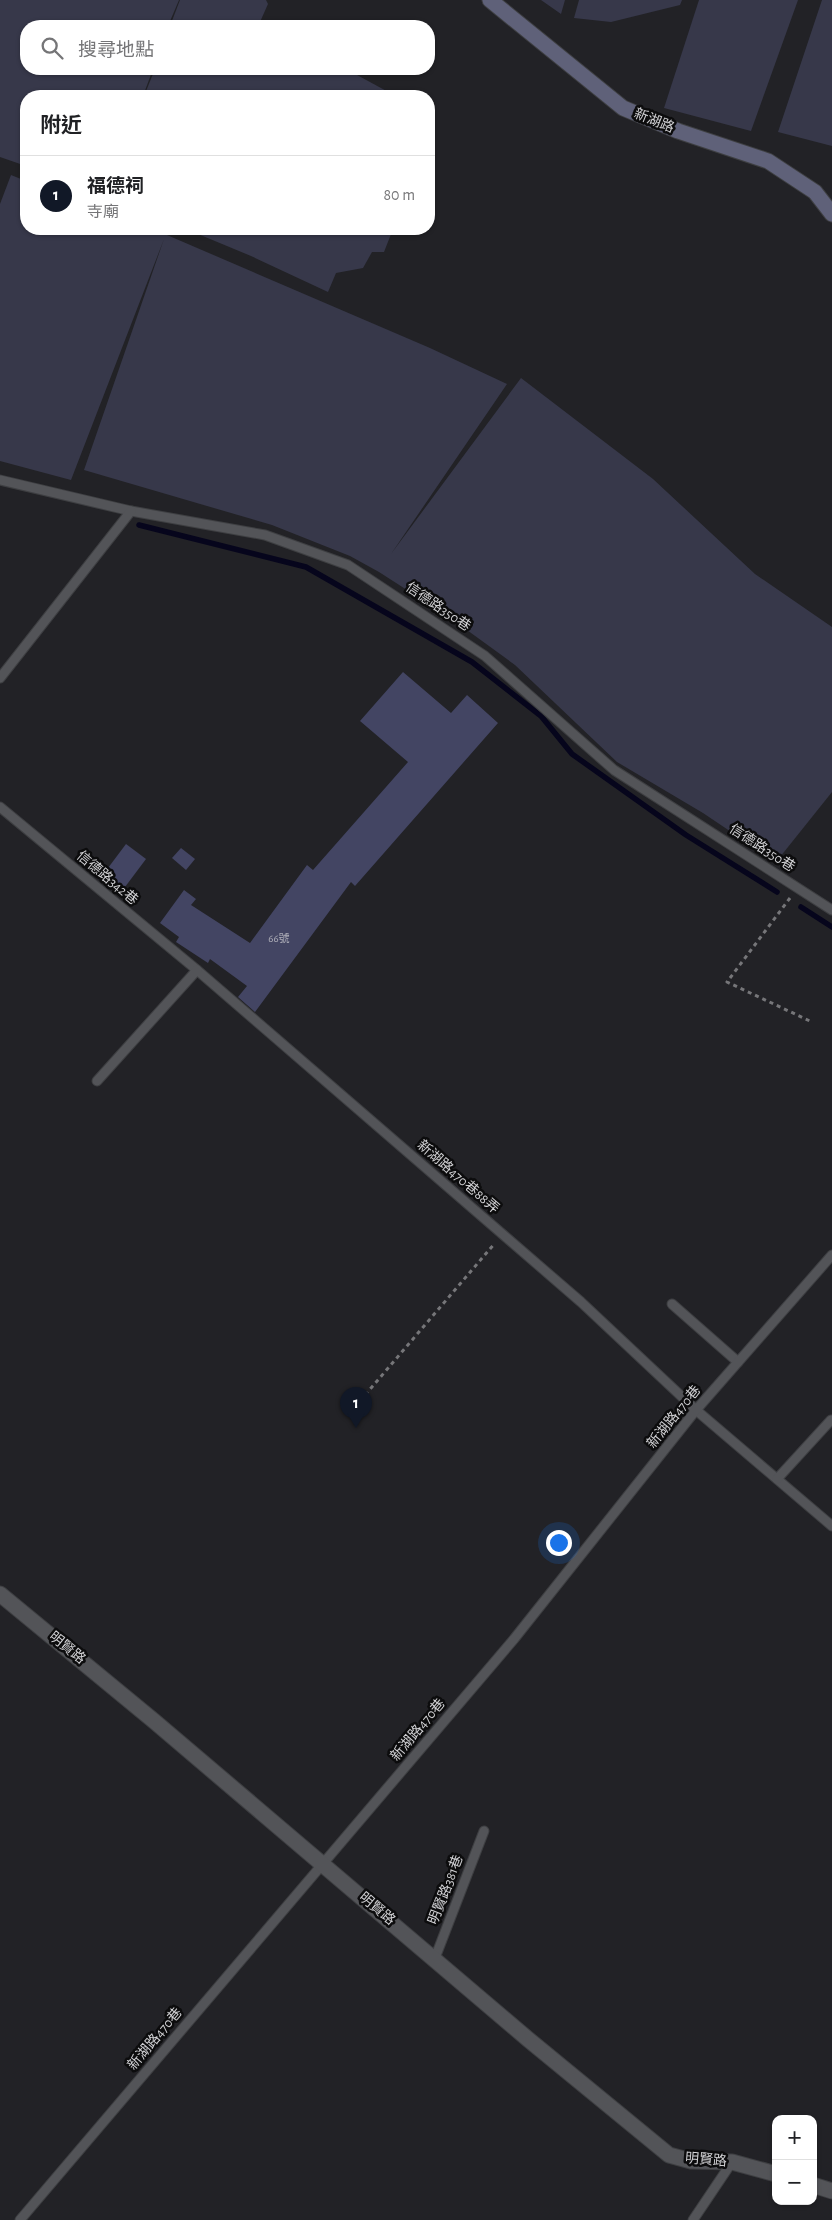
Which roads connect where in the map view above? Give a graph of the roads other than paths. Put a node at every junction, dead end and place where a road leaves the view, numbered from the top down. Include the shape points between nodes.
1 (490, 0) edge
2 (832, 214) edge
3 (0, 480) edge
4 (131, 511) junction
5 (0, 678) edge
6 (0, 807) edge
7 (832, 910) edge
8 (197, 970) junction
9 (97, 1081) dead end
10 (832, 1255) edge
11 (672, 1304) dead end
12 (738, 1362) junction
13 (696, 1410) junction
14 (831, 1420) edge
15 (777, 1478) junction
16 (832, 1526) edge
17 (0, 1594) edge
18 (484, 1831) dead end
19 (322, 1863) junction
20 (434, 1958) junction
21 (732, 2162) junction
22 (772, 2173) edge
23 (817, 2186) edge
24 (832, 2191) edge
25 (20, 2220) edge
26 (693, 2220) edge

1 - 2 street, 新湖路 via 623,108 678,131 768,161 815,192
3 - 4 lane, 信德路350巷
4 - 5 lane
4 - 7 lane, 信德路350巷 via 265,535 348,565 485,656 614,770
6 - 8 lane, 信德路342巷
8 - 9 lane
8 - 13 lane, 新湖路470巷88弄 via 581,1302
10 - 12 lane, 新湖路470巷
11 - 12 lane
12 - 13 lane, 新湖路470巷
13 - 15 lane, 新湖路470巷88弄
13 - 19 lane, 新湖路470巷 via 514,1639
14 - 15 lane
15 - 16 lane, 新湖路470巷88弄
17 - 19 street, 明賢路
18 - 20 lane, 明賢路381巷
19 - 20 street, 明賢路
19 - 25 lane, 新湖路470巷
20 - 21 street, 明賢路 via 669,2155 692,2161
21 - 22 street, 明賢路
21 - 26 lane
23 - 24 street

